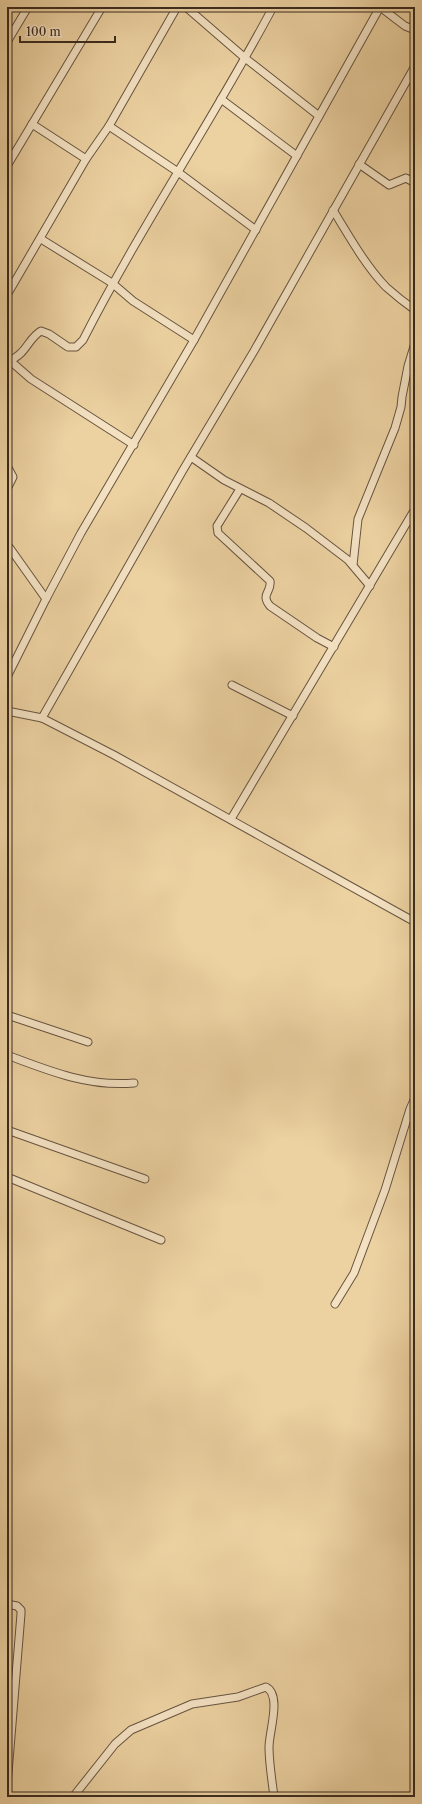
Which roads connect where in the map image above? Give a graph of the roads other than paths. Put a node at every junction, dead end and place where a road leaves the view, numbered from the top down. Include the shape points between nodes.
1 (28, 7) edge
2 (102, 7) edge
3 (177, 7) edge
4 (186, 7) edge
5 (273, 7) edge
6 (380, 7) edge
7 (415, 30) edge
8 (7, 42) edge
9 (246, 58) junction
10 (415, 66) edge
11 (221, 99) junction
12 (320, 116) junction
13 (32, 124) junction
14 (108, 126) junction
15 (297, 156) junction
16 (86, 159) junction
17 (360, 164) junction
18 (7, 166) edge
19 (178, 172) junction
20 (415, 183) edge
21 (333, 210) junction
22 (256, 230) junction
23 (41, 239) junction
24 (112, 283) junction
25 (7, 295) edge
26 (415, 310) edge
27 (194, 340) junction
28 (415, 343) edge
29 (8, 362) edge
30 (134, 445) junction
31 (191, 457) junction
32 (7, 466) edge
33 (7, 489) edge
34 (240, 489) junction
35 (415, 509) edge
36 (7, 544) edge
37 (353, 565) junction
38 (370, 586) junction
39 (46, 599) junction
40 (334, 647) junction
41 (7, 677) edge
42 (232, 685) dead end
43 (7, 711) edge
44 (293, 716) junction
45 (42, 718) junction
46 (231, 819) junction
47 (415, 922) edge
48 (7, 1015) edge
49 (88, 1042) dead end
50 (7, 1056) edge
51 (134, 1083) dead end
52 (415, 1098) edge
53 (7, 1130) edge
54 (7, 1177) edge
55 (146, 1179) dead end
56 (161, 1240) dead end
57 (335, 1304) dead end
58 (7, 1604) edge
59 (7, 1784) edge
60 (73, 1797) edge
61 (274, 1797) edge

1 - 8 street
2 - 13 street
3 - 14 street
4 - 9 street
5 - 9 street
6 - 7 street via 405,26
6 - 12 street
9 - 11 street
9 - 12 street
10 - 17 street
11 - 15 street
11 - 19 street
12 - 15 street
13 - 16 street
13 - 18 street
14 - 16 street
14 - 19 street
15 - 22 street
16 - 23 street
17 - 20 street via 389,185 406,178
17 - 21 street
19 - 22 street
19 - 24 street
21 - 26 street via 377,277
21 - 31 street
22 - 27 street
23 - 24 street
23 - 25 street
24 - 27 street via 132,301
24 - 29 street via 79,344 73,348 68,347 41,331 23,352
27 - 30 street
28 - 37 street via 395,428 358,519
29 - 30 street
30 - 39 street via 81,533
31 - 34 street
31 - 45 street
32 - 33 street via 14,477
34 - 37 street via 282,511 338,551
34 - 40 street via 217,526 218,533 270,581 271,586 265,599 270,606
35 - 38 street
36 - 39 street
37 - 38 street
38 - 40 street
39 - 41 street
40 - 44 street
42 - 44 street
43 - 45 street
44 - 46 street
45 - 46 street
46 - 47 street
48 - 49 street
50 - 51 street via 60,1075 111,1084
52 - 57 street via 354,1273
53 - 55 street
54 - 56 street
58 - 59 street via 17,1606 21,1614
60 - 61 street via 120,1737 131,1730 192,1704 238,1697 266,1687 271,1691 274,1704 269,1748

